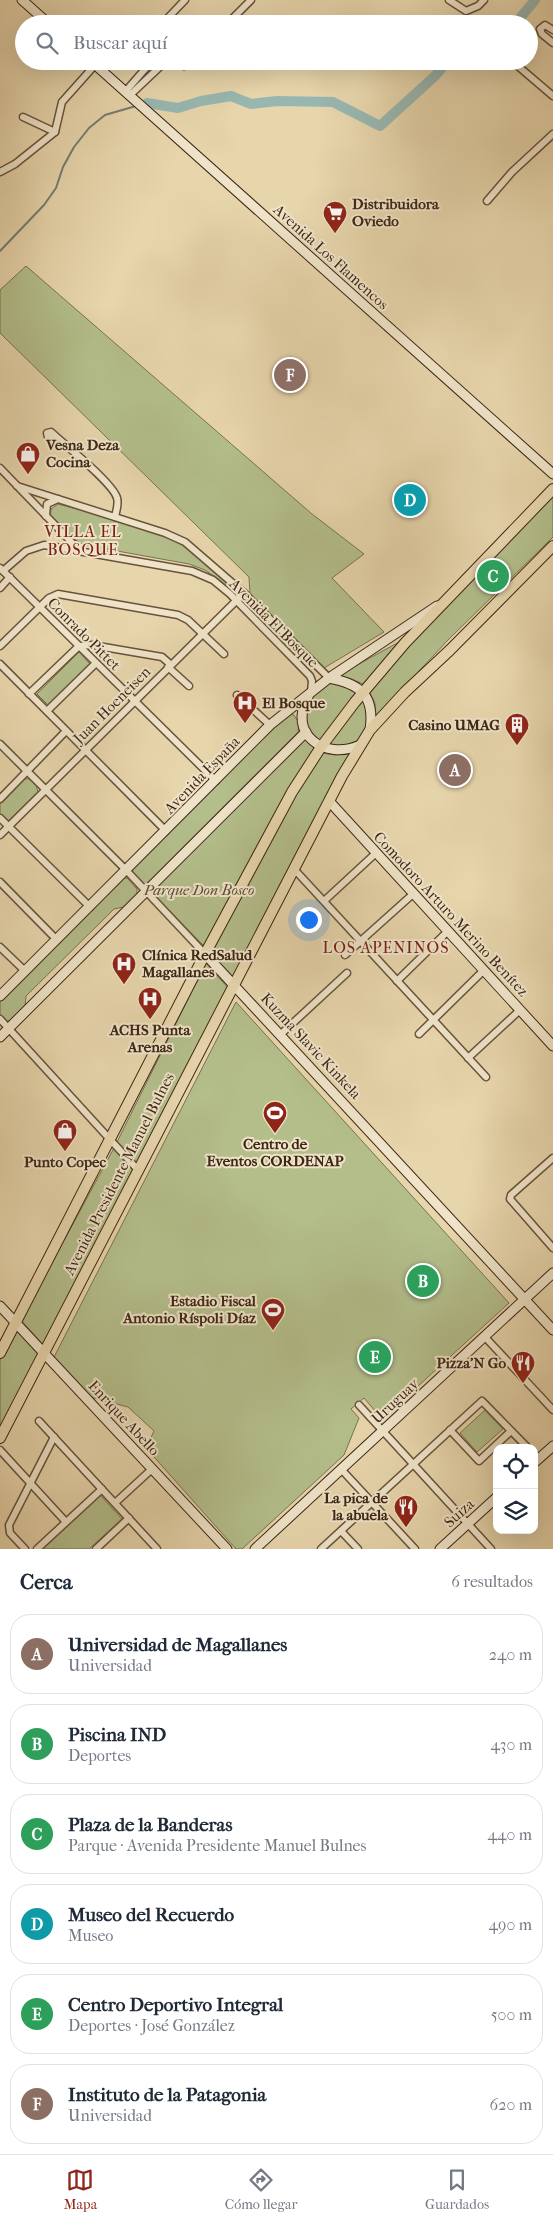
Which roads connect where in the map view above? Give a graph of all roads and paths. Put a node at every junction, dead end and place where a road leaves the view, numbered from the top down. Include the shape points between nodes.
1 (22, 0) edge
2 (186, 0) edge
3 (251, 0) edge
4 (449, 0) edge
5 (484, 0) edge
6 (39, 15) edge
7 (171, 15) edge
8 (236, 15) edge
9 (553, 30) edge
10 (553, 43) edge
11 (87, 70) edge
12 (101, 70) edge
13 (146, 70) edge
14 (156, 70) edge
15 (523, 70) edge
16 (129, 95) junction
17 (553, 96) edge
18 (23, 117) dead end
19 (55, 132) junction
20 (553, 134) edge
21 (0, 172) edge
22 (487, 201) dead end
23 (65, 445) dead end
24 (0, 468) edge
25 (553, 474) edge
26 (17, 486) junction
27 (553, 488) edge
28 (58, 499) junction
29 (46, 516) junction
30 (115, 517) junction
31 (553, 546) edge
32 (79, 550) junction
33 (2, 570) edge
34 (10, 578) junction
35 (0, 588) edge
36 (244, 593) junction
37 (235, 600) junction
38 (445, 600) junction
39 (39, 607) junction
40 (202, 632) junction
41 (0, 646) edge
42 (79, 646) junction
43 (224, 654) dead end
44 (96, 663) junction
45 (0, 664) edge
46 (169, 665) junction
47 (329, 678) junction
48 (189, 686) dead end
49 (311, 692) junction
50 (363, 692) junction
51 (30, 694) junction
52 (237, 695) dead end
53 (134, 701) junction
54 (47, 712) junction
55 (270, 726) junction
56 (370, 730) junction
57 (66, 731) junction
58 (306, 732) junction
59 (0, 744) edge
60 (360, 745) junction
61 (321, 747) junction
62 (85, 750) junction
63 (27, 771) junction
64 (216, 780) junction
65 (46, 790) junction
66 (0, 799) edge
67 (329, 801) junction
68 (0, 818) edge
69 (9, 827) junction
70 (166, 831) junction
71 (0, 835) edge
72 (376, 853) junction
73 (294, 869) junction
74 (126, 870) junction
75 (0, 882) edge
76 (146, 892) junction
77 (413, 894) junction
78 (324, 901) junction
79 (90, 908) junction
80 (448, 931) junction
81 (57, 940) junction
82 (360, 941) junction
83 (0, 947) edge
84 (206, 954) junction
85 (345, 955) dead end
86 (484, 970) junction
87 (25, 971) junction
88 (347, 973) dead end
89 (397, 981) junction
90 (234, 984) junction
91 (0, 996) edge
92 (520, 1010) junction
93 (0, 1019) edge
94 (434, 1020) junction
95 (8, 1028) junction
96 (281, 1034) junction
97 (419, 1034) dead end
98 (0, 1037) edge
99 (553, 1046) edge
100 (468, 1058) junction
101 (486, 1078) dead end
102 (111, 1139) junction
103 (553, 1158) edge
104 (138, 1170) junction
105 (553, 1248) edge
106 (553, 1272) edge
107 (524, 1298) junction
108 (0, 1306) edge
109 (15, 1322) junction
110 (553, 1330) edge
111 (484, 1336) junction
112 (0, 1353) edge
113 (44, 1353) junction
114 (359, 1405) dead end
115 (553, 1410) edge
116 (39, 1421) dead end
117 (450, 1430) junction
118 (383, 1431) junction
119 (511, 1431) junction
120 (54, 1437) junction
121 (0, 1438) edge
122 (524, 1444) edge
123 (553, 1446) edge
124 (0, 1450) edge
125 (538, 1457) edge
126 (413, 1464) junction
127 (152, 1469) junction
128 (341, 1469) junction
129 (30, 1482) junction
130 (102, 1489) junction
131 (493, 1501) edge
132 (372, 1502) junction
133 (115, 1503) junction
134 (129, 1518) junction
135 (66, 1522) junction
136 (468, 1524) junction
137 (341, 1531) junction
138 (25, 1549) edge
139 (36, 1549) edge
140 (96, 1549) edge
141 (158, 1549) edge
142 (227, 1549) edge
143 (255, 1549) edge
144 (321, 1549) edge
145 (358, 1549) edge
146 (415, 1549) edge
147 (440, 1549) edge
148 (491, 1549) edge

1 - 6 street
2 - 7 street
3 - 8 street
4 - 5 street via 466,11
9 - 10 street via 542,26 542,34
11 - 19 street via 62,102
12 - 16 street, Avenida Los Flamencos
13 - 16 street
14 - 16 street
15 - 17 street
16 - 25 street, Avenida Los Flamencos
18 - 19 street
19 - 21 street
20 - 22 street via 512,172
23 - 30 street via 117,496
24 - 26 street, Avenida El Bosque
26 - 28 street, Avenida El Bosque
26 - 29 street, Avenida El Bosque
27 - 38 main road, Avenida Presidente Manuel Bulnes
28 - 29 street via 47,504
28 - 30 street, Avenida El Bosque
29 - 32 street, Avenida El Bosque
30 - 36 street, Avenida El Bosque via 165,532 185,542
31 - 56 main road, Avenida Presidente Manuel Bulnes
32 - 33 street via 44,545 34,547
32 - 37 street, Avenida El Bosque via 192,571 213,580
33 - 34 street, Conrado Pittet
34 - 35 street
34 - 39 street, Conrado Pittet
36 - 37 street, Juan Hoeneisen
36 - 47 street, Avenida El Bosque
37 - 40 street, Juan Hoeneisen
37 - 49 street, Avenida El Bosque via 310,676
38 - 47 street, Avenida España
38 - 50 main road, Avenida Presidente Manuel Bulnes
39 - 40 street via 58,594 178,615
39 - 41 street
39 - 42 street, Conrado Pittet
40 - 43 street
40 - 46 street, Juan Hoeneisen
42 - 44 street, Conrado Pittet
42 - 46 street via 162,658
42 - 51 street
44 - 53 street, Conrado Pittet
44 - 54 street
45 - 51 street
46 - 48 street
46 - 53 street, Juan Hoeneisen
47 - 49 street, Avenida España
47 - 50 street via 349,683
49 - 55 street, Avenida España
49 - 58 street via 302,714
50 - 56 street via 370,706
50 - 61 main road, Avenida Presidente Manuel Bulnes
51 - 54 street
52 - 55 street
53 - 62 street, Juan Hoeneisen
53 - 64 street, Conrado Pittet
54 - 57 street
55 - 64 street, Avenida España
56 - 60 main road, Avenida Presidente Manuel Bulnes
57 - 62 street
57 - 63 street
58 - 61 street
58 - 76 street
59 - 63 street, Kuzma Slavic Kinkela
60 - 61 street via 342,751
60 - 67 main road, Avenida Presidente Manuel Bulnes
61 - 84 main road, Avenida Presidente Manuel Bulnes via 292,792
62 - 65 street, Juan Hoeneisen
62 - 70 street
63 - 65 street, Kuzma Slavic Kinkela
63 - 66 street
64 - 70 street, Avenida España
65 - 69 street, Juan Hoeneisen
65 - 74 street, Kuzma Slavic Kinkela
67 - 72 street, Comodoro Arturo Merino Benítez
67 - 73 main road, Avenida Presidente Manuel Bulnes
68 - 69 street
69 - 71 street, Juan Hoeneisen
69 - 79 street
70 - 74 street, Avenida España
72 - 77 street, Comodoro Arturo Merino Benítez
72 - 78 street
73 - 78 street
73 - 90 main road, Avenida Presidente Manuel Bulnes
74 - 76 street, Kuzma Slavic Kinkela
74 - 79 street, Avenida España
75 - 81 street
76 - 84 street, Kuzma Slavic Kinkela
76 - 95 street
77 - 80 street, Comodoro Arturo Merino Benítez
77 - 82 street
78 - 82 street
79 - 81 street, Avenida España
80 - 86 street, Comodoro Arturo Merino Benítez
80 - 89 street
81 - 87 street, Avenida España
82 - 85 street
82 - 89 street
83 - 87 street
84 - 90 street, Kuzma Slavic Kinkela
84 - 102 main road, Avenida Presidente Manuel Bulnes
86 - 92 street, Comodoro Arturo Merino Benítez
86 - 94 street
87 - 91 street, Avenida España
88 - 96 street
89 - 94 street
90 - 96 street, Kuzma Slavic Kinkela
90 - 104 main road, Avenida Presidente Manuel Bulnes
92 - 99 street, Comodoro Arturo Merino Benítez
92 - 100 street
93 - 95 street
94 - 97 street
94 - 100 street
95 - 98 street
95 - 102 street
96 - 107 street, Kuzma Slavic Kinkela
100 - 101 street
102 - 104 street
102 - 109 main road, Avenida Presidente Manuel Bulnes
103 - 105 street via 510,1199
104 - 113 main road, Avenida Presidente Manuel Bulnes
106 - 107 street, Uruguay
107 - 110 street, Kuzma Slavic Kinkela
107 - 111 street, Uruguay
108 - 109 street, Enrique Abello
109 - 112 main road, Avenida Presidente Manuel Bulnes
109 - 113 street, Enrique Abello
111 - 115 street
111 - 118 street, Uruguay
113 - 121 main road, Avenida Presidente Manuel Bulnes
113 - 127 street, Enrique Abello
114 - 118 street
116 - 120 street
117 - 119 street via 482,1401
117 - 119 street via 479,1461
117 - 126 street
118 - 126 street
118 - 128 street, Uruguay
119 - 122 street
120 - 129 street
120 - 130 street
123 - 125 street
124 - 129 street
126 - 132 street
126 - 136 street
127 - 133 street
127 - 142 street, Enrique Abello
128 - 132 street
128 - 143 street, Uruguay
129 - 135 street
129 - 138 street via 8,1529
130 - 133 street
130 - 135 street
131 - 136 street, Suiza
132 - 137 street
132 - 146 street
133 - 134 street
134 - 140 street
134 - 141 street
135 - 139 street
136 - 147 street, Suiza
136 - 148 street
137 - 144 street
137 - 145 street

